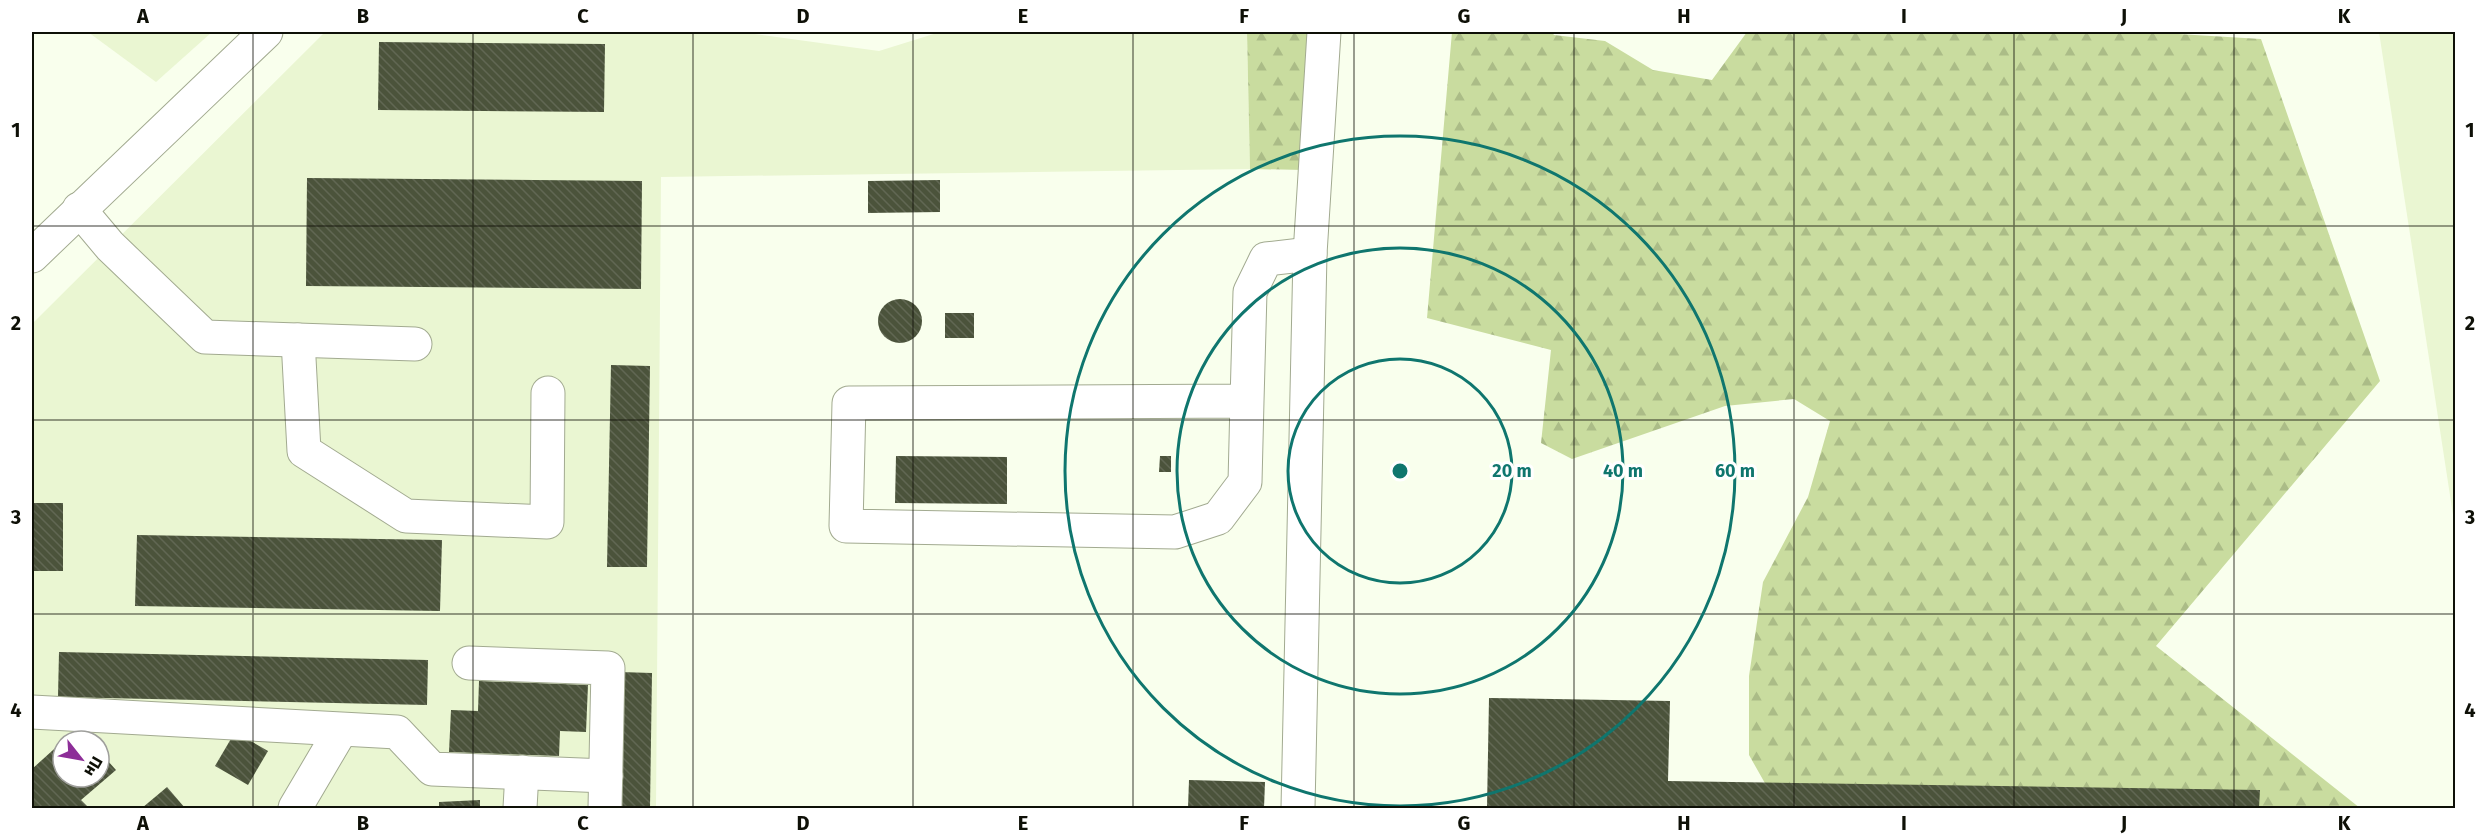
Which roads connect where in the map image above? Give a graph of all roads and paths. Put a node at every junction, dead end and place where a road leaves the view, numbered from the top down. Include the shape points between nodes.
1 (266, 32) edge
2 (1324, 32) edge
3 (79, 209) junction
4 (1310, 254) junction
5 (32, 256) edge
6 (298, 340) junction
7 (415, 344) dead end
8 (548, 393) dead end
9 (1247, 400) junction
10 (470, 663) dead end
11 (32, 712) edge
12 (341, 730) junction
13 (522, 772) junction
14 (606, 776) junction
15 (295, 808) edge
16 (520, 808) edge
17 (605, 808) edge
18 (1298, 808) edge

1 - 3 lane
2 - 4 lane
3 - 5 lane
3 - 6 lane via 110,246 205,337
4 - 9 lane via 1266,259 1250,292
4 - 18 lane
6 - 7 lane
6 - 8 lane via 304,451 406,516 547,522
9 - 9 lane via 849,403 846,526 1176,532 1218,518 1245,482
10 - 14 lane via 608,668
11 - 12 lane
12 - 13 lane via 397,732 432,769
12 - 15 lane
13 - 14 lane
13 - 16 lane
14 - 17 lane

